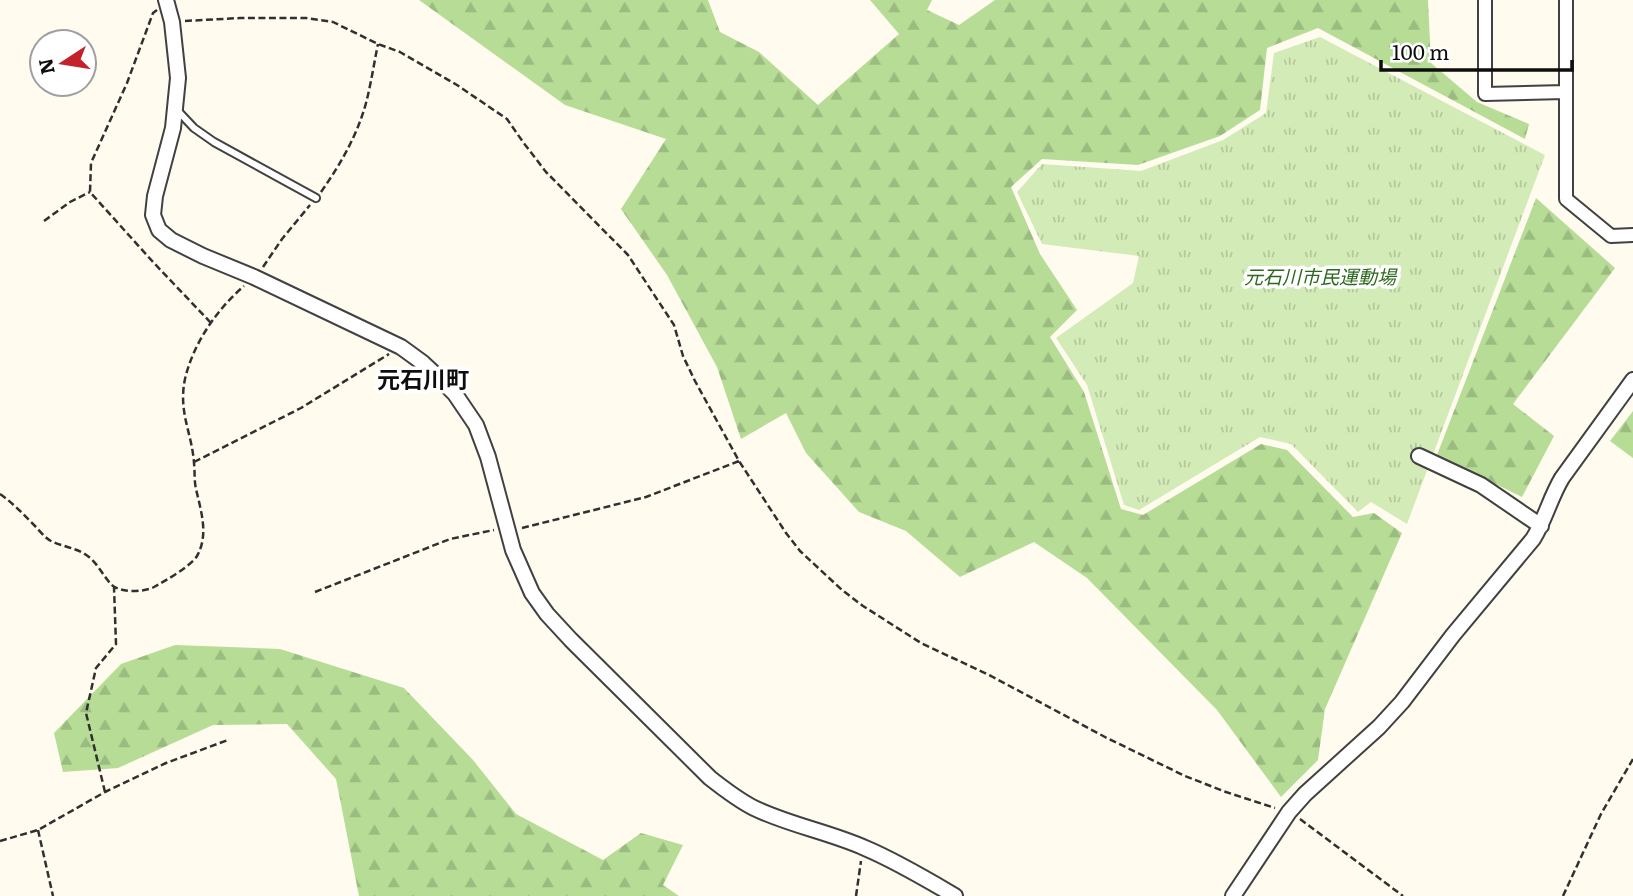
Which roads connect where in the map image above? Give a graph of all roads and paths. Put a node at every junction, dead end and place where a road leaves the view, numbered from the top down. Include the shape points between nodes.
1 (1485, 0) edge
2 (1566, 0) edge
3 (166, 3) edge
4 (172, 22) junction
5 (378, 44) junction
6 (1565, 92) junction
7 (176, 108) junction
8 (90, 192) junction
9 (316, 198) junction
10 (44, 221) dead end
11 (1633, 235) edge
12 (254, 277) junction
13 (211, 323) junction
14 (401, 347) junction
15 (1633, 380) edge
16 (1419, 456) dead end
17 (738, 461) junction
18 (194, 463) junction
19 (0, 494) edge
20 (1541, 526) junction
21 (507, 529) junction
22 (114, 587) junction
23 (315, 592) dead end
24 (228, 740) dead end
25 (1633, 759) edge
26 (105, 792) junction
27 (1289, 812) junction
28 (38, 830) junction
29 (0, 841) edge
30 (864, 847) junction
31 (53, 896) edge
32 (856, 896) edge
33 (955, 896) edge
34 (1233, 896) edge
35 (1403, 896) edge
36 (1563, 896) edge

1 - 6 street via 1485,94
2 - 6 street
3 - 4 street
3 - 8 path via 153,12 91,163
4 - 5 path via 306,18 333,22
4 - 7 street
5 - 9 path via 357,127 345,156
5 - 17 path via 457,85 507,119 546,172 628,255 674,325 683,356
6 - 11 street via 1566,199 1612,236
7 - 9 lane via 214,142
7 - 12 street via 155,196 153,215 159,230 182,246
8 - 10 path
8 - 13 path
9 - 12 path
12 - 13 path
12 - 14 street
13 - 18 path via 185,379 184,415
14 - 18 path via 301,408
14 - 21 street via 455,394 476,425
15 - 20 street via 1562,478
16 - 20 street via 1480,485
17 - 21 path via 646,497 528,528
17 - 27 path via 800,551 863,606 950,657 1185,776
18 - 22 path via 204,525 197,558 152,588
19 - 22 path via 49,540 92,559
20 - 27 street via 1402,702
21 - 23 path via 450,539
21 - 30 street via 521,570 547,614 709,778 754,808
22 - 26 path via 116,644 96,668 86,713
24 - 26 path
25 - 36 path
26 - 28 path
27 - 34 street
27 - 35 path
28 - 29 path
28 - 31 path
30 - 32 path
30 - 33 street

